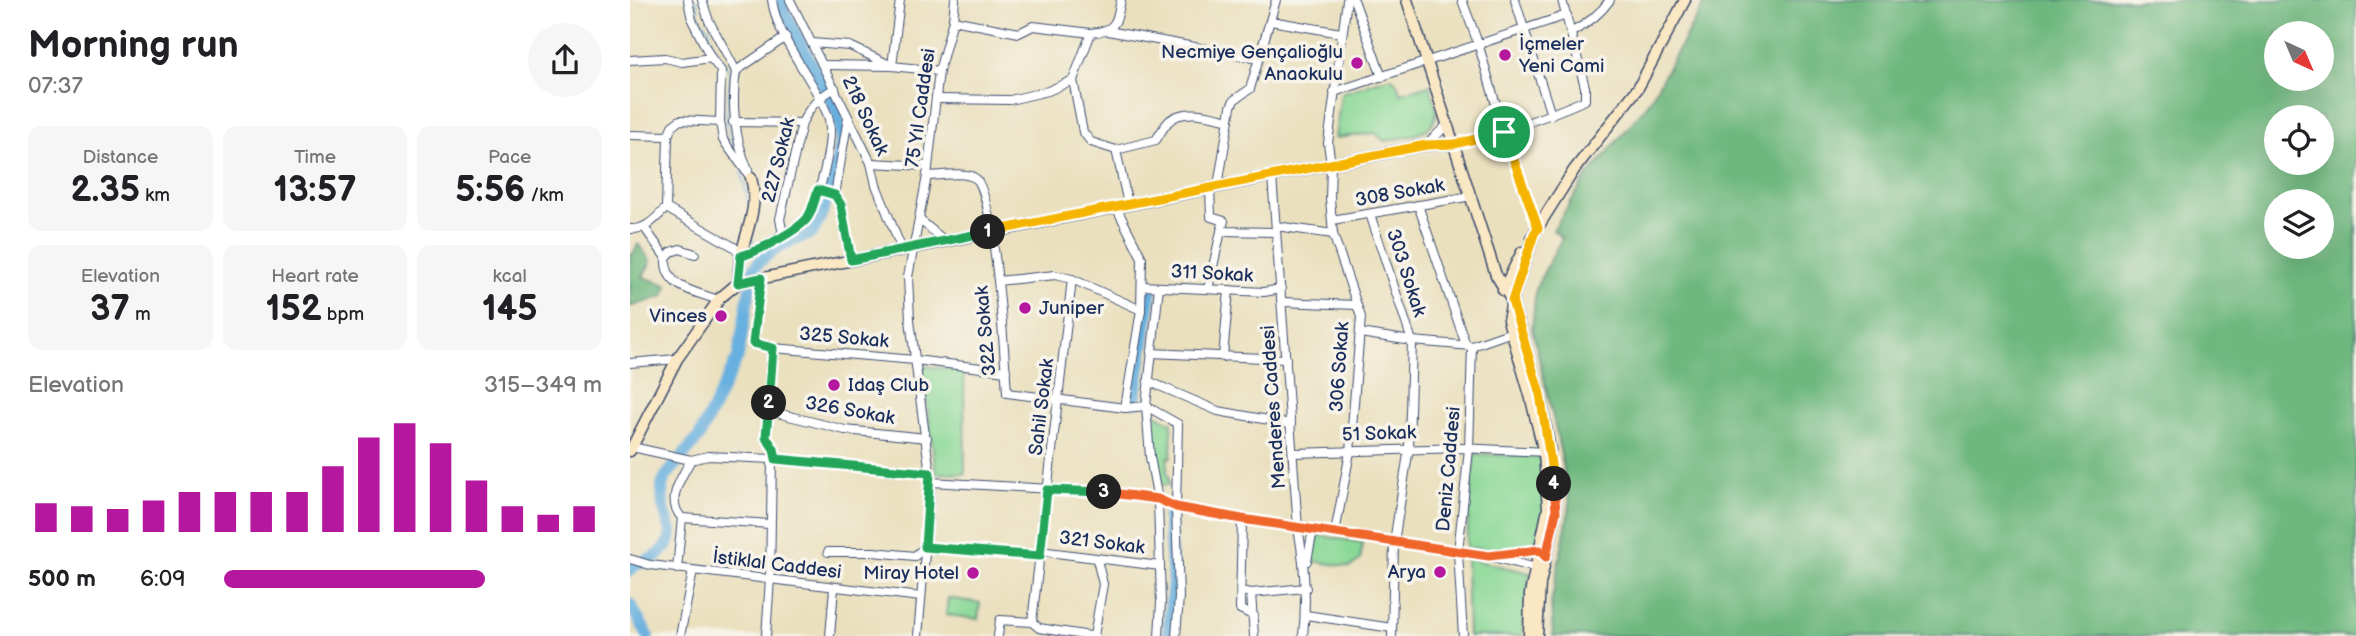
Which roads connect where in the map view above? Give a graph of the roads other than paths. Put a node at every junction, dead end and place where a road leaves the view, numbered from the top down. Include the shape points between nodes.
1 (688, 0) edge
2 (702, 0) edge
3 (772, 0) edge
4 (790, 0) edge
5 (900, 0) edge
6 (955, 0) edge
7 (1121, 0) edge
8 (1347, 0) edge
9 (1354, 0) edge
10 (1407, 0) edge
11 (1462, 0) edge
12 (1515, 0) edge
13 (1562, 0) edge
14 (1610, 0) edge
15 (1685, 0) edge
16 (1273, 1) edge
17 (1567, 15) junction
18 (953, 20) junction
19 (1271, 20) junction
20 (1524, 27) junction
21 (1108, 31) junction
22 (1572, 32) junction
23 (1091, 33) junction
24 (1341, 33) junction
25 (786, 37) junction
26 (812, 43) junction
27 (1478, 43) junction
28 (711, 58) junction
29 (1259, 59) junction
30 (630, 60) edge
31 (1426, 60) junction
32 (823, 65) junction
33 (892, 66) junction
34 (736, 71) junction
35 (939, 71) junction
36 (1382, 77) junction
37 (1073, 80) junction
38 (835, 88) junction
39 (1334, 92) junction
40 (819, 97) junction
41 (936, 99) junction
42 (1551, 116) junction
43 (848, 118) junction
44 (1229, 120) junction
45 (720, 122) junction
46 (733, 122) junction
47 (802, 123) junction
48 (1504, 132) junction
49 (1451, 134) junction
50 (630, 135) edge
51 (668, 136) junction
52 (1426, 145) junction
53 (1116, 150) junction
54 (871, 163) junction
55 (1331, 164) junction
56 (928, 166) junction
57 (927, 176) junction
58 (1272, 176) junction
59 (751, 178) junction
60 (1214, 187) junction
61 (818, 190) junction
62 (835, 195) junction
63 (1472, 196) junction
64 (1128, 204) junction
65 (1418, 205) junction
66 (1116, 207) junction
67 (666, 208) junction
68 (1370, 215) junction
69 (920, 220) junction
70 (1332, 220) junction
71 (644, 227) junction
72 (630, 229) edge
73 (1276, 229) junction
74 (992, 231) junction
75 (1221, 231) junction
76 (1536, 231) junction
77 (783, 234) junction
78 (1333, 234) junction
79 (945, 241) junction
80 (914, 247) junction
81 (902, 250) junction
82 (695, 254) dead end
83 (741, 256) junction
84 (666, 258) junction
85 (851, 260) junction
86 (761, 278) junction
87 (1072, 279) junction
88 (998, 281) junction
89 (740, 282) junction
90 (1143, 286) junction
91 (1159, 287) junction
92 (1208, 289) junction
93 (1229, 290) junction
94 (1503, 290) junction
95 (1281, 296) junction
96 (715, 299) dead end
97 (1512, 301) junction
98 (1356, 305) junction
99 (1141, 310) junction
100 (1512, 332) junction
101 (1360, 333) junction
102 (1412, 341) junction
103 (1469, 345) junction
104 (773, 348) junction
105 (1151, 353) junction
106 (1223, 356) junction
107 (677, 359) junction
108 (1286, 359) junction
109 (915, 360) junction
110 (630, 363) edge
111 (1006, 371) junction
112 (1148, 381) junction
113 (1059, 401) junction
114 (1146, 406) junction
115 (1125, 408) junction
116 (769, 411) junction
117 (1292, 424) junction
118 (927, 438) junction
119 (632, 443) edge
120 (1409, 448) junction
121 (1469, 449) junction
122 (1350, 452) junction
123 (1547, 452) junction
124 (1294, 453) junction
125 (774, 459) junction
126 (691, 460) junction
127 (931, 477) junction
128 (1047, 490) junction
129 (1158, 499) junction
130 (1176, 507) junction
131 (682, 517) junction
132 (1242, 519) junction
133 (770, 524) junction
134 (1298, 528) junction
135 (1313, 530) junction
136 (1335, 533) junction
137 (1394, 542) junction
138 (925, 547) junction
139 (828, 552) dead end
140 (1458, 552) junction
141 (1040, 553) junction
142 (1489, 556) junction
143 (630, 559) edge
144 (1097, 560) junction
145 (1541, 561) junction
146 (1160, 566) junction
147 (677, 569) junction
148 (1305, 569) junction
149 (693, 570) junction
150 (770, 579) junction
151 (834, 588) junction
152 (1306, 588) junction
153 (1240, 590) junction
154 (1251, 593) junction
155 (1170, 596) junction
156 (921, 597) junction
157 (1306, 615) junction
158 (1254, 616) junction
159 (1032, 622) junction
160 (1392, 632) edge
161 (680, 636) edge
162 (765, 636) edge
163 (830, 636) edge
164 (918, 636) edge
165 (998, 636) edge
166 (1092, 636) edge
167 (1159, 636) edge
168 (1176, 636) edge
169 (1254, 636) edge
170 (1303, 636) edge
171 (1463, 636) edge
172 (1529, 636) edge
173 (1537, 636) edge

1 - 28 street via 692,20
2 - 34 street
3 - 25 street
4 - 26 street, 218 Sokak
5 - 33 street
6 - 18 street, 75 Yıl Caddesi
7 - 21 street via 1116,23
8 - 24 street, 306 Sokak
9 - 36 street
10 - 31 street
11 - 27 street
12 - 20 street
13 - 17 street
14 - 22 street via 1586,25
15 - 76 street via 1638,88 1574,170
16 - 19 street
17 - 20 street
17 - 22 street
18 - 23 street via 1019,33 1033,26
18 - 35 street, 75 Yıl Caddesi
19 - 24 street
19 - 29 street
20 - 27 street
20 - 42 street
21 - 23 street
21 - 29 street
22 - 42 street via 1585,100
23 - 37 street
24 - 39 street, 306 Sokak
25 - 34 street
25 - 40 street
26 - 32 street, 218 Sokak
26 - 33 street via 850,46
27 - 31 street
27 - 48 street
28 - 30 street
28 - 45 street via 721,71
29 - 44 street via 1250,89 1234,100
31 - 36 street
31 - 49 street
32 - 33 street
32 - 38 street, 218 Sokak
33 - 35 street
34 - 46 street
35 - 41 street, 75 Yıl Caddesi
36 - 39 street
37 - 41 street via 1010,100
37 - 53 street via 1083,132 1091,142
38 - 40 street
38 - 43 street, 218 Sokak
39 - 55 street, 306 Sokak via 1328,143
40 - 47 street, 227 Sokak
40 - 61 street via 830,119 831,135
41 - 56 street, 75 Yıl Caddesi
42 - 48 street
43 - 54 street, 218 Sokak
43 - 62 street
44 - 53 street via 1184,115 1169,121 1156,140
44 - 60 street
45 - 51 street via 680,120
45 - 59 street via 723,140
46 - 47 street
46 - 59 street
47 - 77 street, 227 Sokak via 780,219
48 - 49 street
48 - 76 street
49 - 52 street
49 - 52 street
49 - 63 street
50 - 51 street
51 - 67 street
52 - 55 street
53 - 64 street
54 - 56 street
54 - 81 street, 218 Sokak
55 - 58 street
55 - 70 street, 306 Sokak
56 - 57 street, 75 Yıl Caddesi
57 - 69 street, 75 Yıl Caddesi
57 - 74 street via 976,178
58 - 60 street
58 - 73 street, Menderes Caddesi
59 - 83 street via 753,211
60 - 64 street
60 - 75 street via 1211,217 1224,221
61 - 62 street
61 - 77 street via 810,215 801,226
62 - 85 street
63 - 65 street, 308 Sokak
63 - 94 street
64 - 66 street
65 - 68 street, 308 Sokak
65 - 103 street, Deniz Caddesi
66 - 74 street
66 - 90 street via 1142,258
67 - 71 street
67 - 83 street via 734,247
68 - 70 street, 308 Sokak
68 - 102 street, 303 Sokak
69 - 79 street
69 - 80 street, 75 Yıl Caddesi
70 - 78 street, 306 Sokak
71 - 72 street
71 - 84 street
73 - 75 street
73 - 78 street
73 - 95 street, Menderes Caddesi
74 - 79 street
74 - 88 street, 322 Sokak
75 - 92 street
76 - 94 street
76 - 97 street
77 - 83 street via 753,254
78 - 98 street, 306 Sokak
79 - 80 street
80 - 81 street
80 - 109 street, 75 Yıl Caddesi via 908,277
81 - 85 street
82 - 84 street via 680,248
83 - 89 street
84 - 96 street via 667,274 677,285
85 - 86 street
86 - 89 street
86 - 104 street, 325 Sokak via 753,343
87 - 88 street via 1055,275
87 - 99 street
87 - 113 street, Sahil Sokak
88 - 111 street, 322 Sokak
89 - 107 street via 720,298
90 - 91 street, 311 Sokak
90 - 99 street
91 - 92 street, 311 Sokak
91 - 105 street
92 - 93 street, 311 Sokak
93 - 95 street, 311 Sokak
93 - 106 street
94 - 97 street
95 - 98 street, 311 Sokak
95 - 108 street, Menderes Caddesi
97 - 100 street via 1508,320
97 - 123 street via 1540,394
98 - 101 street, 306 Sokak
99 - 115 street
100 - 103 street
100 - 123 street
101 - 102 street
101 - 122 street, 306 Sokak
102 - 103 street
102 - 120 street
103 - 121 street, Deniz Caddesi
104 - 109 street, 325 Sokak
104 - 116 street
105 - 106 street
105 - 112 street
106 - 108 street
107 - 110 street
107 - 119 street
108 - 117 street, Menderes Caddesi
109 - 111 street, 325 Sokak
109 - 118 street, 75 Yıl Caddesi
111 - 113 street, 322 Sokak via 1007,393
112 - 114 street
112 - 117 street via 1218,411
113 - 115 street, 322 Sokak
113 - 128 street, Sahil Sokak
114 - 115 street, 322 Sokak
114 - 129 street
114 - 130 street via 1178,424
116 - 118 street, 326 Sokak via 845,430
116 - 125 street via 766,437
117 - 124 street, Menderes Caddesi
118 - 127 street, 75 Yıl Caddesi
119 - 126 street
120 - 121 street, 51 Sokak
120 - 122 street, 51 Sokak
120 - 137 street
121 - 123 street, 51 Sokak
121 - 140 street, Deniz Caddesi
122 - 124 street, 51 Sokak
122 - 136 street, 306 Sokak
123 - 145 street via 1548,509
124 - 134 street, Menderes Caddesi
125 - 126 street via 708,456
125 - 127 street
125 - 133 street
126 - 131 street via 674,500
127 - 128 street
127 - 138 street, 75 Yıl Caddesi
128 - 129 street
128 - 141 street, Sahil Sokak
129 - 130 street
129 - 146 street
130 - 132 street
130 - 155 street
131 - 133 street
131 - 147 street
132 - 134 street
132 - 153 street
133 - 150 street
134 - 135 street
134 - 148 street, Menderes Caddesi
135 - 136 street
135 - 148 street
136 - 137 street
137 - 140 street
137 - 160 street
138 - 139 street, 321 Sokak via 915,556
138 - 141 street, 321 Sokak
138 - 156 street, 75 Yıl Caddesi
140 - 142 street
140 - 171 street, Deniz Caddesi
141 - 144 street, 321 Sokak
141 - 159 street, Sahil Sokak
142 - 145 street
142 - 145 street
143 - 147 street, İstiklal Caddesi
144 - 146 street, 321 Sokak
144 - 166 street via 1103,584
145 - 172 street via 1530,594
145 - 173 street
146 - 155 street
147 - 149 street, İstiklal Caddesi
148 - 152 street, Menderes Caddesi
149 - 150 street, İstiklal Caddesi
149 - 161 street
150 - 151 street, İstiklal Caddesi
150 - 162 street
151 - 156 street, İstiklal Caddesi
151 - 163 street
152 - 154 street
152 - 157 street, Menderes Caddesi
153 - 154 street
153 - 158 street via 1240,609
154 - 158 street
155 - 167 street
155 - 168 street
156 - 164 street, 75 Yıl Caddesi
157 - 160 street
157 - 170 street, Menderes Caddesi
158 - 169 street
159 - 165 street via 1000,620
159 - 166 street via 1039,628

